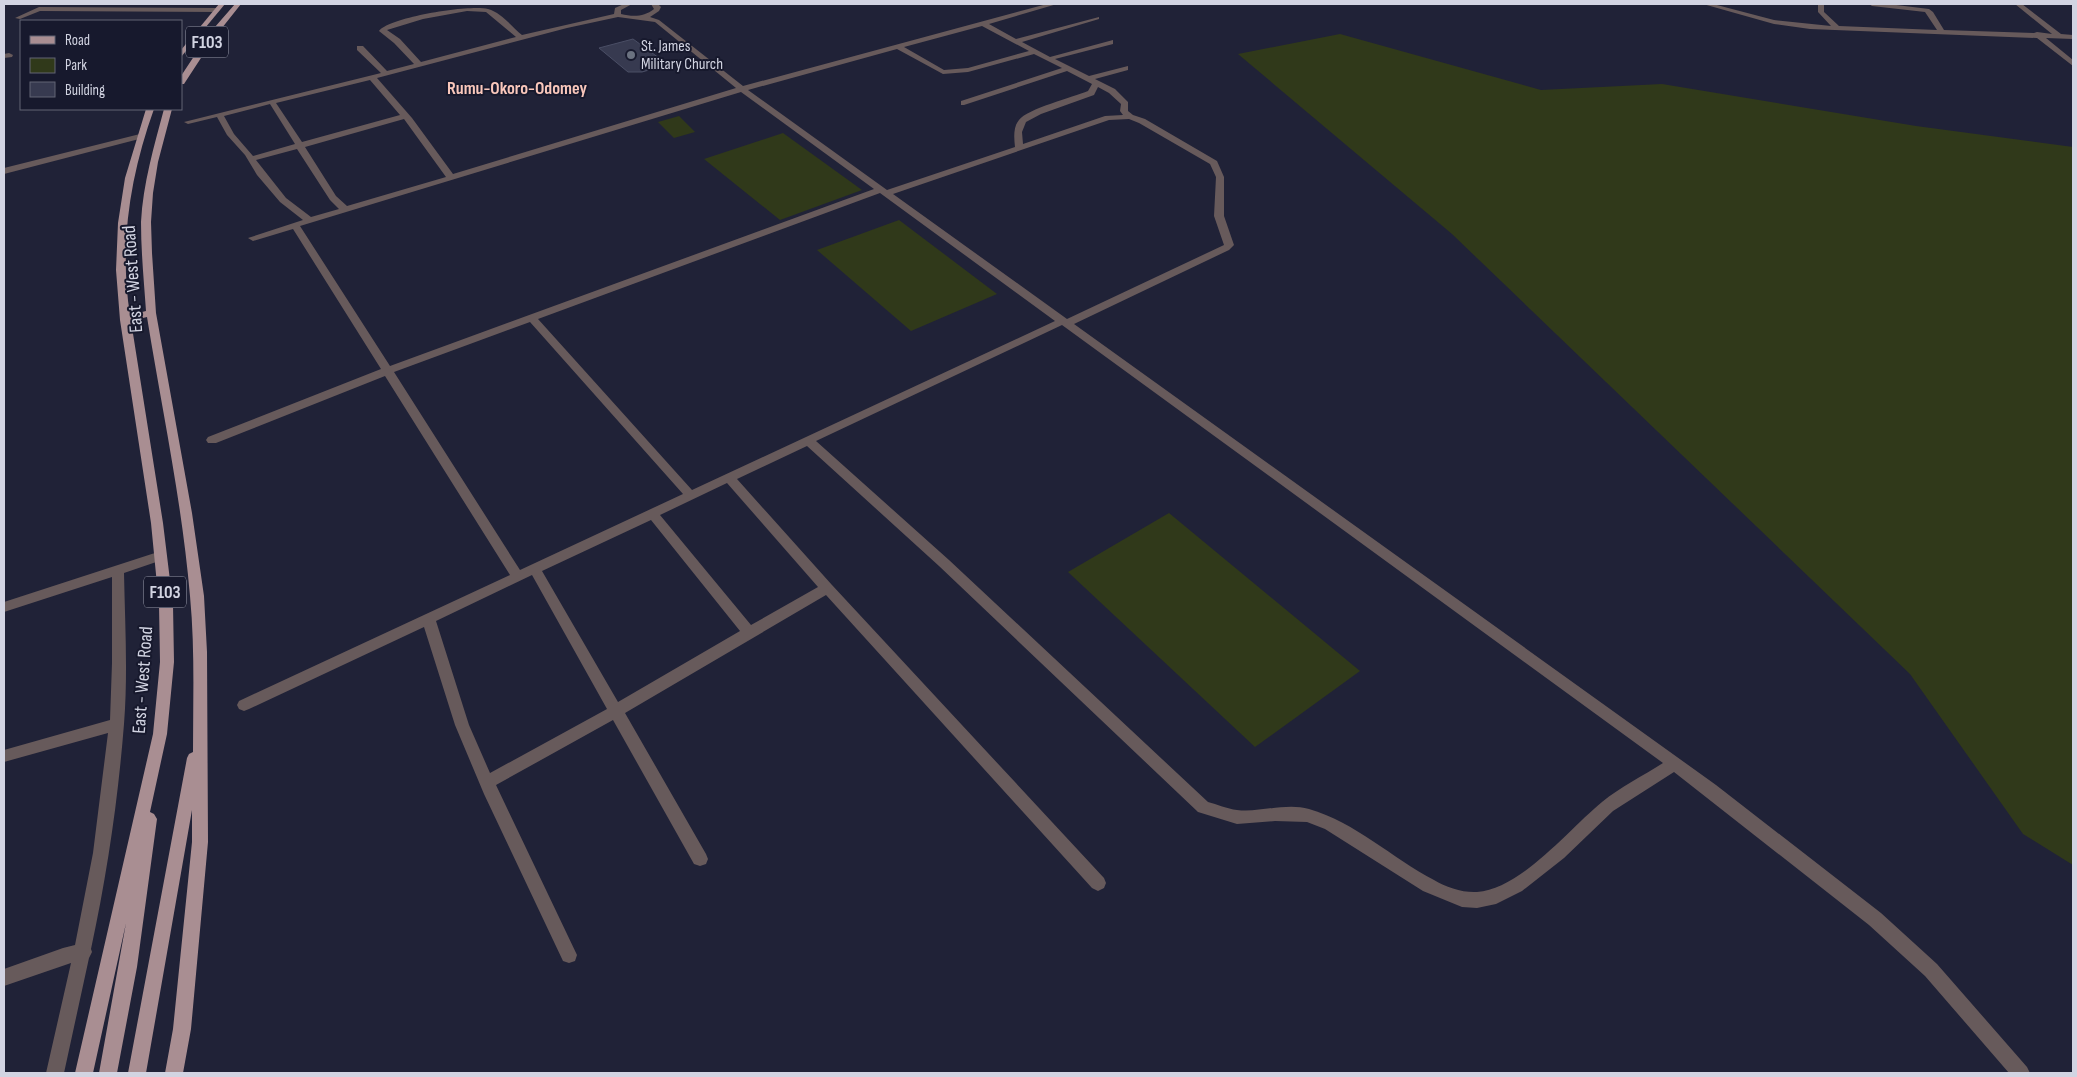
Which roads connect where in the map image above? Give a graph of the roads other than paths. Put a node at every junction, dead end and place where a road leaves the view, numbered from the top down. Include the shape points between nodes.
1 (238, 4) edge
2 (628, 4) edge
3 (1054, 4) edge
4 (1706, 4) edge
5 (1821, 4) edge
6 (1872, 4) edge
7 (2018, 4) edge
8 (220, 7) edge
9 (657, 9) edge
10 (618, 15) junction
11 (18, 18) dead end
12 (1097, 18) dead end
13 (982, 23) junction
14 (1837, 28) junction
15 (1942, 32) junction
16 (2037, 34) junction
17 (2059, 36) junction
18 (2073, 36) edge
19 (521, 38) junction
20 (1016, 41) junction
21 (1110, 42) dead end
22 (897, 46) junction
23 (360, 48) dead end
24 (1034, 52) junction
25 (182, 54) edge
26 (1049, 59) junction
27 (2073, 64) edge
28 (419, 65) junction
29 (1125, 68) dead end
30 (1068, 69) junction
31 (386, 74) junction
32 (372, 77) junction
33 (1088, 79) junction
34 (182, 80) edge
35 (1096, 84) junction
36 (742, 89) junction
37 (272, 102) junction
38 (964, 103) dead end
39 (150, 110) edge
40 (168, 110) edge
41 (220, 115) junction
42 (405, 116) junction
43 (1130, 117) junction
44 (188, 122) dead end
45 (140, 136) junction
46 (300, 145) junction
47 (1019, 147) junction
48 (251, 159) junction
49 (4, 171) edge
50 (451, 178) junction
51 (885, 191) junction
52 (346, 210) junction
53 (310, 221) junction
54 (295, 225) junction
55 (254, 238) dead end
56 (151, 312) junction
57 (532, 318) junction
58 (125, 320) junction
59 (1065, 322) junction
60 (388, 371) junction
61 (212, 440) dead end
62 (808, 440) junction
63 (728, 477) junction
64 (690, 495) junction
65 (652, 513) junction
66 (161, 556) junction
67 (535, 569) junction
68 (118, 570) junction
69 (518, 577) junction
70 (827, 588) junction
71 (4, 607) edge
72 (428, 618) junction
73 (749, 632) junction
74 (244, 705) dead end
75 (616, 711) junction
76 (116, 724) junction
77 (199, 727) junction
78 (160, 734) junction
79 (4, 756) edge
80 (1674, 764) junction
81 (487, 782) junction
82 (700, 859) dead end
83 (1098, 883) dead end
84 (84, 952) junction
85 (569, 955) dead end
86 (4, 977) edge
87 (55, 1073) edge
88 (84, 1073) edge
89 (108, 1073) edge
90 (138, 1073) edge
91 (174, 1073) edge
92 (2021, 1073) edge

1 - 34 main road, F103 via 211,36
2 - 10 street via 618,9
3 - 13 street
4 - 14 street via 1774,22
5 - 14 street via 1821,12
6 - 15 street via 1927,10
7 - 17 street
8 - 11 street via 39,9
8 - 25 main road, F103
9 - 10 street via 642,17
9 - 36 street
10 - 19 street
12 - 20 street
13 - 20 street
13 - 22 street
14 - 15 street
15 - 16 street
16 - 17 street
16 - 27 street
17 - 18 street
19 - 28 street
19 - 28 street via 488,10 477,8 446,12 385,28 383,31
20 - 24 street
21 - 26 street
22 - 24 street via 943,72 968,70
22 - 36 street
23 - 31 street
24 - 26 street
26 - 30 street
28 - 31 street
29 - 33 street
30 - 33 street
30 - 38 street
31 - 32 street
32 - 37 street
32 - 42 street
33 - 35 street
35 - 43 street via 1125,104 1124,111
35 - 47 street via 1091,93 1022,121 1018,132
36 - 50 street
36 - 51 street
37 - 41 street
37 - 46 street
39 - 45 main road, East - West Road / F103
40 - 56 main road, East - West Road / F103 via 154,162 146,222
41 - 44 street
41 - 48 street via 231,135
42 - 46 street
42 - 50 street
43 - 47 street via 1108,118
43 - 59 street via 1214,163 1220,177 1219,216 1229,245
45 - 49 street
45 - 58 main road, East - West Road / F103 via 120,227
46 - 48 street
46 - 52 street via 334,198
47 - 51 street
48 - 53 street via 283,200
50 - 52 street
51 - 57 street
51 - 59 street
52 - 53 street
53 - 54 street
54 - 55 street
54 - 60 street
56 - 58 main road
56 - 77 main road, East - West Road / F103 via 198,596
57 - 60 street
57 - 64 street
58 - 66 main road, East - West Road / F103
59 - 62 street
59 - 80 street
60 - 61 street
60 - 69 street
62 - 63 street
62 - 80 street via 1203,807 1237,817 1307,815 1331,824 1429,886 1462,899 1477,900 1496,896 1516,886 1558,853 1608,806
63 - 64 street
63 - 70 street
64 - 65 street
65 - 67 street
65 - 73 street
66 - 68 street
66 - 78 main road, East - West Road / F103 via 167,662
67 - 69 street
67 - 75 street
68 - 71 street
68 - 76 street
69 - 72 street
70 - 73 street
70 - 83 street
72 - 74 street
72 - 81 street via 462,725
73 - 75 street
75 - 81 street
75 - 82 street
76 - 79 street
76 - 84 street via 105,834
77 - 90 main road
77 - 91 main road, East - West Road / F103 via 200,842 182,1029
78 - 88 main road, East - West Road / F103
78 - 89 main road via 128,967
80 - 92 street via 1875,918 1931,970
81 - 85 street
84 - 86 street
84 - 87 street

